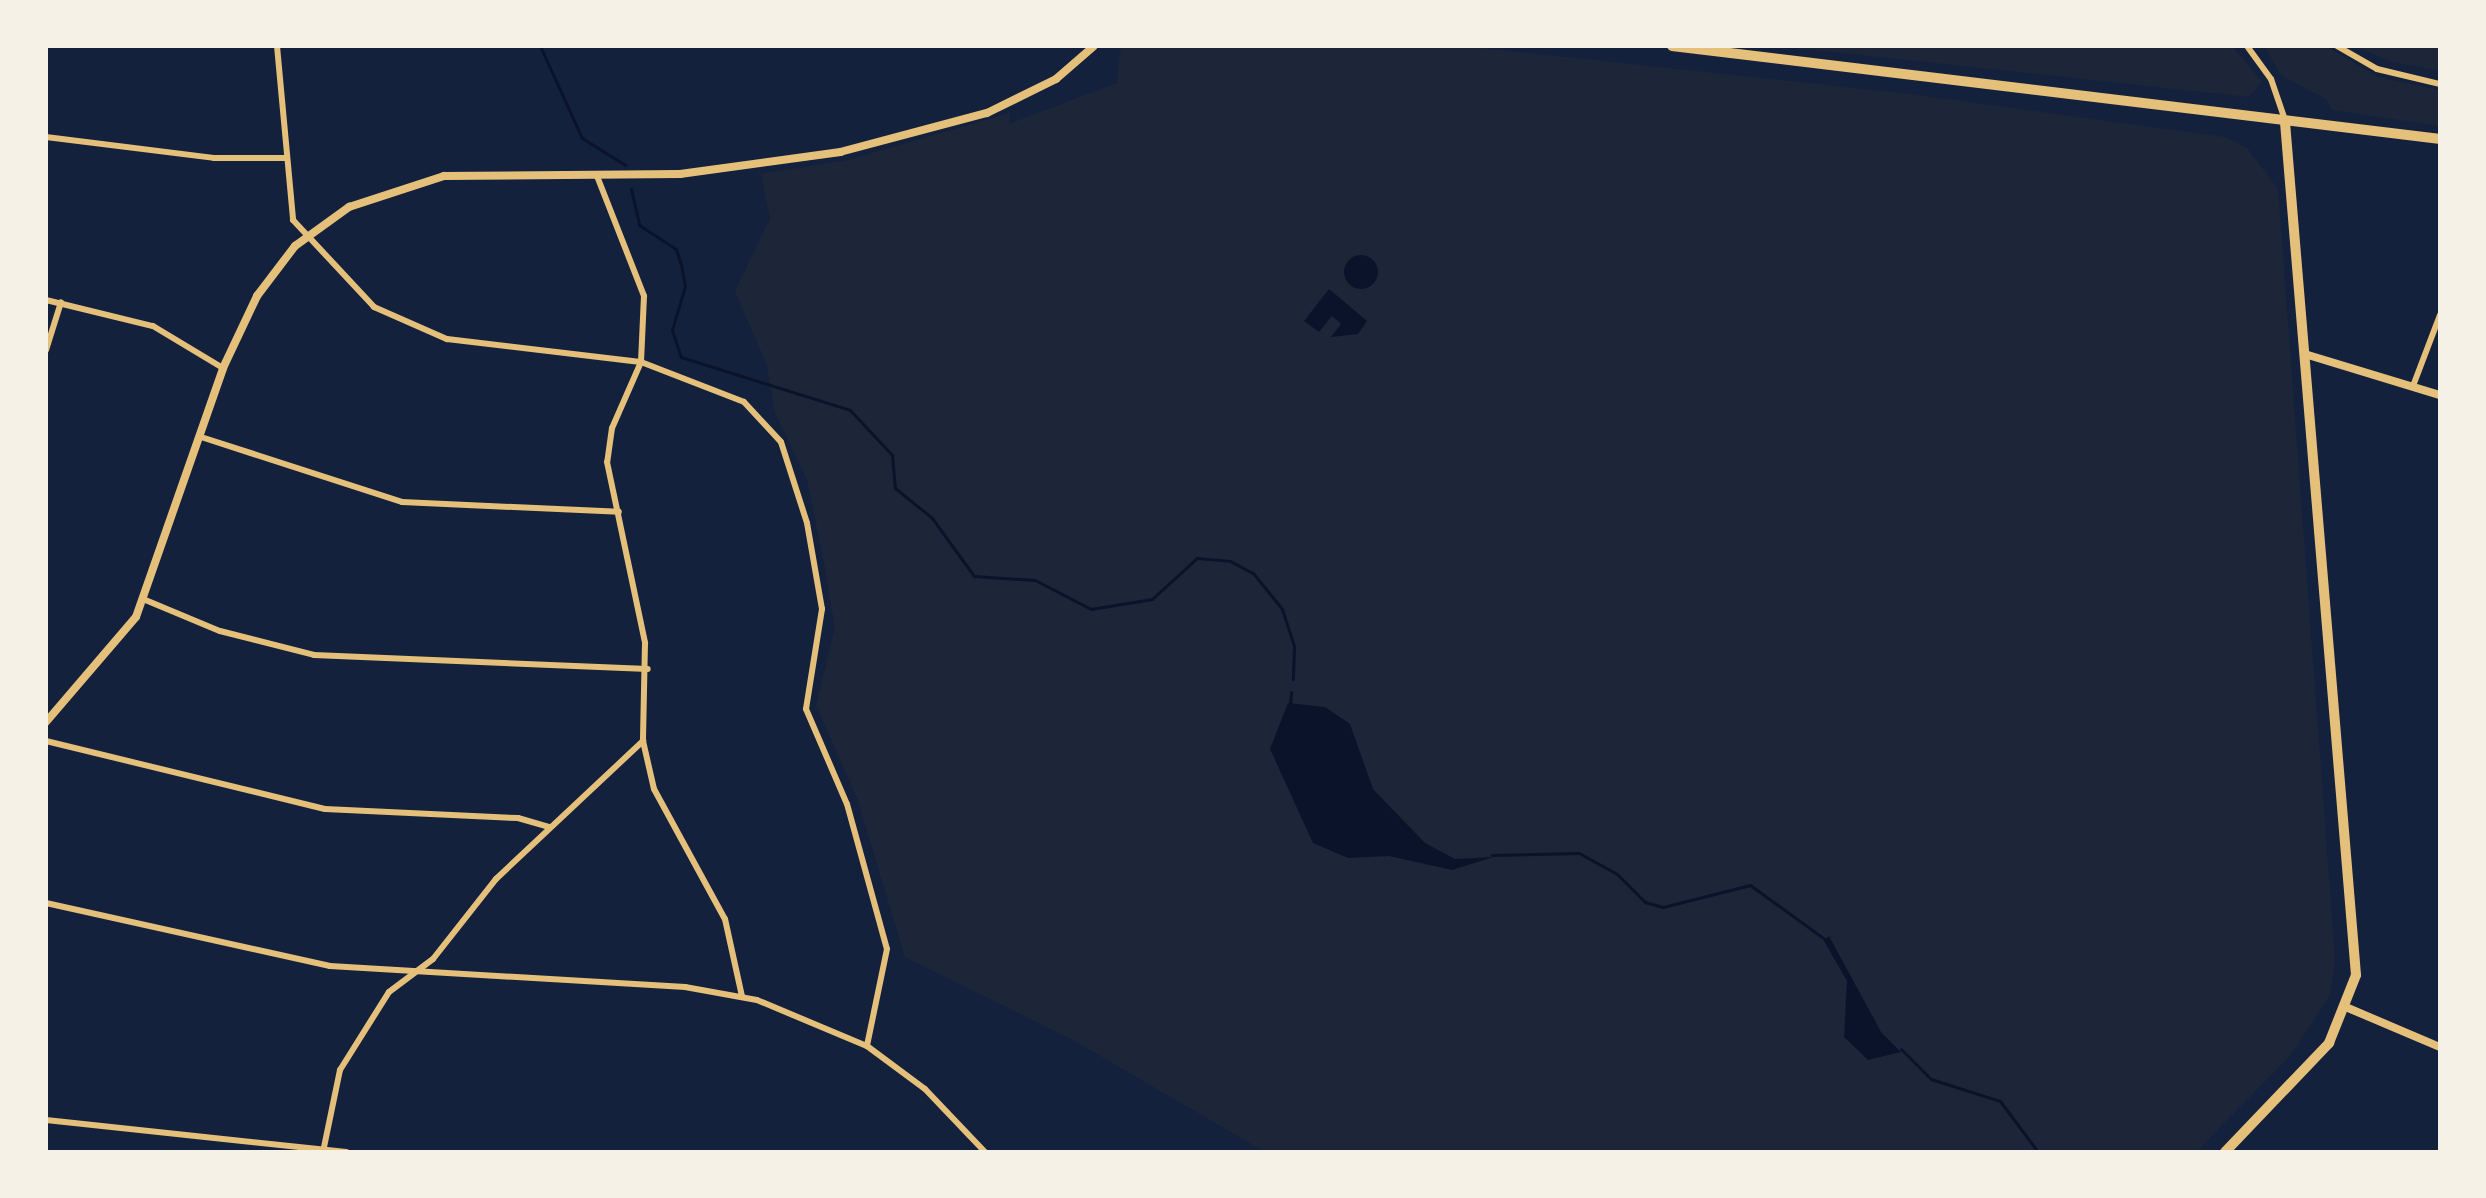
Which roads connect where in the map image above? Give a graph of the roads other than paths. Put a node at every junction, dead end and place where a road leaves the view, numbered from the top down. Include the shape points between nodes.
1 (277, 46) edge
2 (1094, 46) edge
3 (1672, 46) edge
4 (2247, 46) edge
5 (2337, 46) edge
6 (2440, 84) edge
7 (2285, 123) junction
8 (46, 137) edge
9 (2440, 139) edge
10 (286, 158) junction
11 (597, 176) junction
12 (304, 238) junction
13 (46, 300) edge
14 (61, 302) junction
15 (2440, 315) edge
16 (46, 350) edge
17 (2308, 355) junction
18 (641, 362) junction
19 (223, 368) junction
20 (2413, 386) junction
21 (2440, 395) edge
22 (201, 437) junction
23 (619, 512) junction
24 (143, 599) junction
25 (648, 669) junction
26 (46, 722) edge
27 (46, 741) edge
28 (643, 741) junction
29 (549, 827) junction
30 (46, 903) edge
31 (412, 973) junction
32 (742, 996) junction
33 (2348, 1008) junction
34 (867, 1046) junction
35 (2440, 1047) edge
36 (46, 1120) edge
37 (323, 1151) edge
38 (346, 1152) edge
39 (985, 1152) edge
40 (2225, 1152) edge

1 - 10 street
2 - 11 street via 1056,79 955,124 790,162
3 - 7 main road
4 - 7 street via 2271,79
5 - 6 street via 2377,69
7 - 9 main road
7 - 17 main road
8 - 10 street via 214,158
10 - 12 street via 293,220
11 - 12 street via 469,173 418,181 349,207
11 - 18 street via 642,285
12 - 18 street via 374,307 419,331
12 - 19 street via 257,296
13 - 14 street
14 - 16 street
14 - 19 street via 153,326
15 - 20 street
17 - 20 street
17 - 33 main road via 2355,935
18 - 23 street via 607,444
18 - 34 street via 744,402 769,424 790,467 823,621 806,709 847,804 887,949
19 - 22 street
20 - 21 street
22 - 23 street via 402,502
22 - 24 street
23 - 25 street
24 - 25 street via 220,631 314,655
24 - 26 street via 116,648
25 - 28 street
27 - 29 street via 325,809 518,818
28 - 29 street
28 - 32 street via 654,789 725,919
29 - 31 street via 489,887 452,940
30 - 31 street via 265,956
31 - 32 street
31 - 37 street via 347,1054
32 - 34 street
33 - 35 street
33 - 40 main road via 2329,1043
34 - 39 street via 925,1089
36 - 37 street
37 - 38 street

